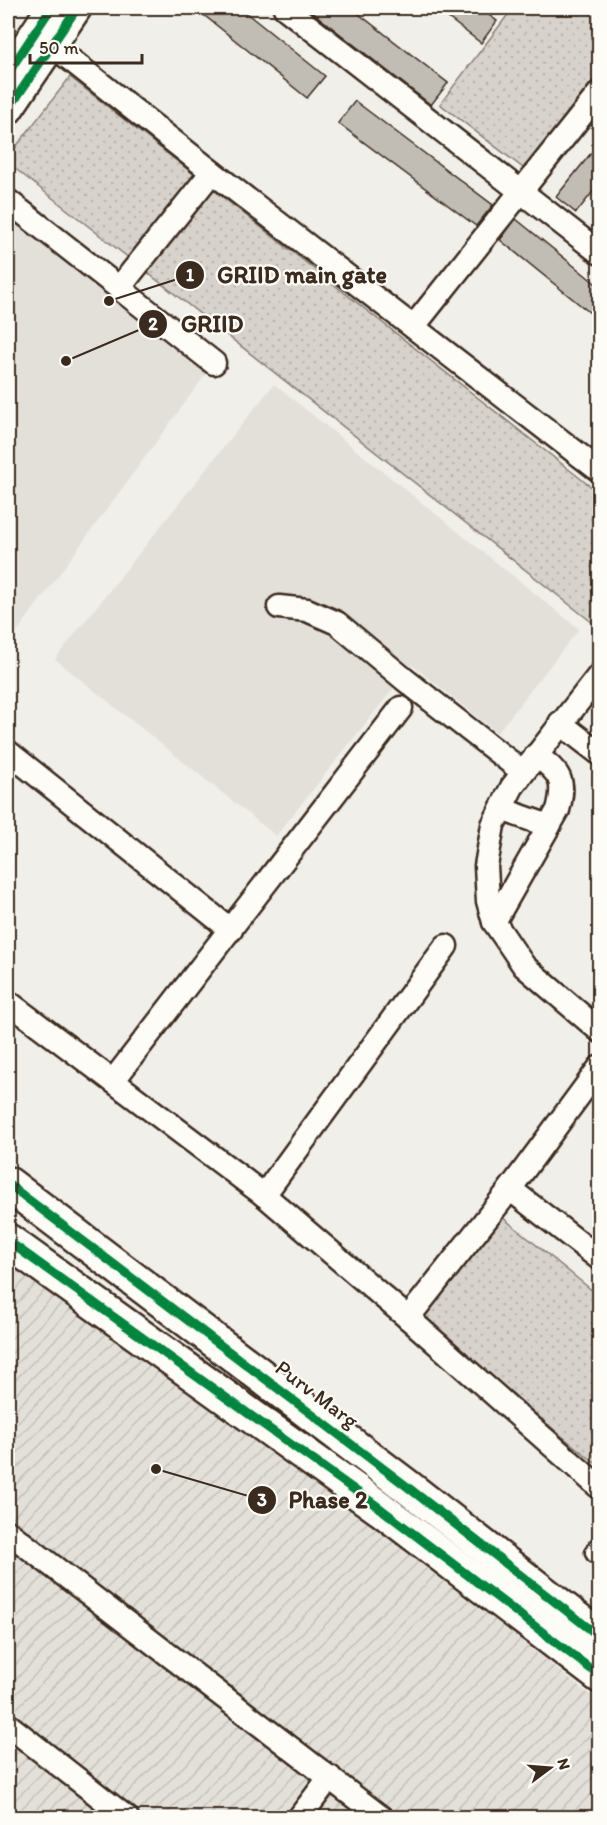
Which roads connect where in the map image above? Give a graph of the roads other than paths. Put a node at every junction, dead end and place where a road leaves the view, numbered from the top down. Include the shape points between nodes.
1 (51, 8) edge
2 (77, 8) edge
3 (285, 8) edge
4 (52, 45) junction
5 (8, 73) edge
6 (600, 92) edge
7 (8, 110) edge
8 (212, 172) junction
9 (521, 192) junction
10 (8, 201) edge
11 (600, 253) edge
12 (119, 288) junction
13 (414, 326) junction
14 (214, 363) dead end
15 (600, 471) edge
16 (279, 607) dead end
17 (600, 674) edge
18 (401, 708) dead end
19 (560, 723) junction
20 (8, 752) edge
21 (600, 754) edge
22 (529, 764) junction
23 (501, 809) junction
24 (549, 826) junction
25 (494, 922) junction
26 (231, 930) junction
27 (446, 946) dead end
28 (8, 1002) edge
29 (600, 1031) edge
30 (600, 1067) edge
31 (113, 1081) junction
32 (8, 1185) edge
33 (510, 1189) junction
34 (264, 1195) junction
35 (8, 1241) edge
36 (600, 1259) edge
37 (408, 1318) junction
38 (600, 1488) edge
39 (8, 1532) edge
40 (600, 1638) edge
41 (600, 1676) edge
42 (8, 1725) edge
43 (330, 1777) junction
44 (127, 1818) edge
45 (299, 1818) edge
46 (382, 1818) edge

1 - 5 main road
2 - 4 main road
3 - 9 street
4 - 7 main road
4 - 8 street
6 - 9 street
8 - 12 street
8 - 13 street
9 - 11 street
9 - 13 street
10 - 12 street
12 - 14 street
13 - 15 street
16 - 22 street via 307,610 337,623 404,679
17 - 19 street
18 - 26 street
19 - 21 street
19 - 22 street
20 - 26 street
22 - 23 street
22 - 24 street via 553,768 560,776 562,794
23 - 24 street
23 - 25 street via 493,825 486,866
24 - 25 street
25 - 29 street via 524,966
26 - 31 street
27 - 34 street
28 - 31 street
30 - 33 street
31 - 34 street
32 - 40 highway, Purv Marg via 405,1485
33 - 36 street
33 - 37 street
34 - 37 street
35 - 41 highway via 381,1509
37 - 38 street
39 - 43 street
42 - 44 street
43 - 45 street
43 - 46 street

